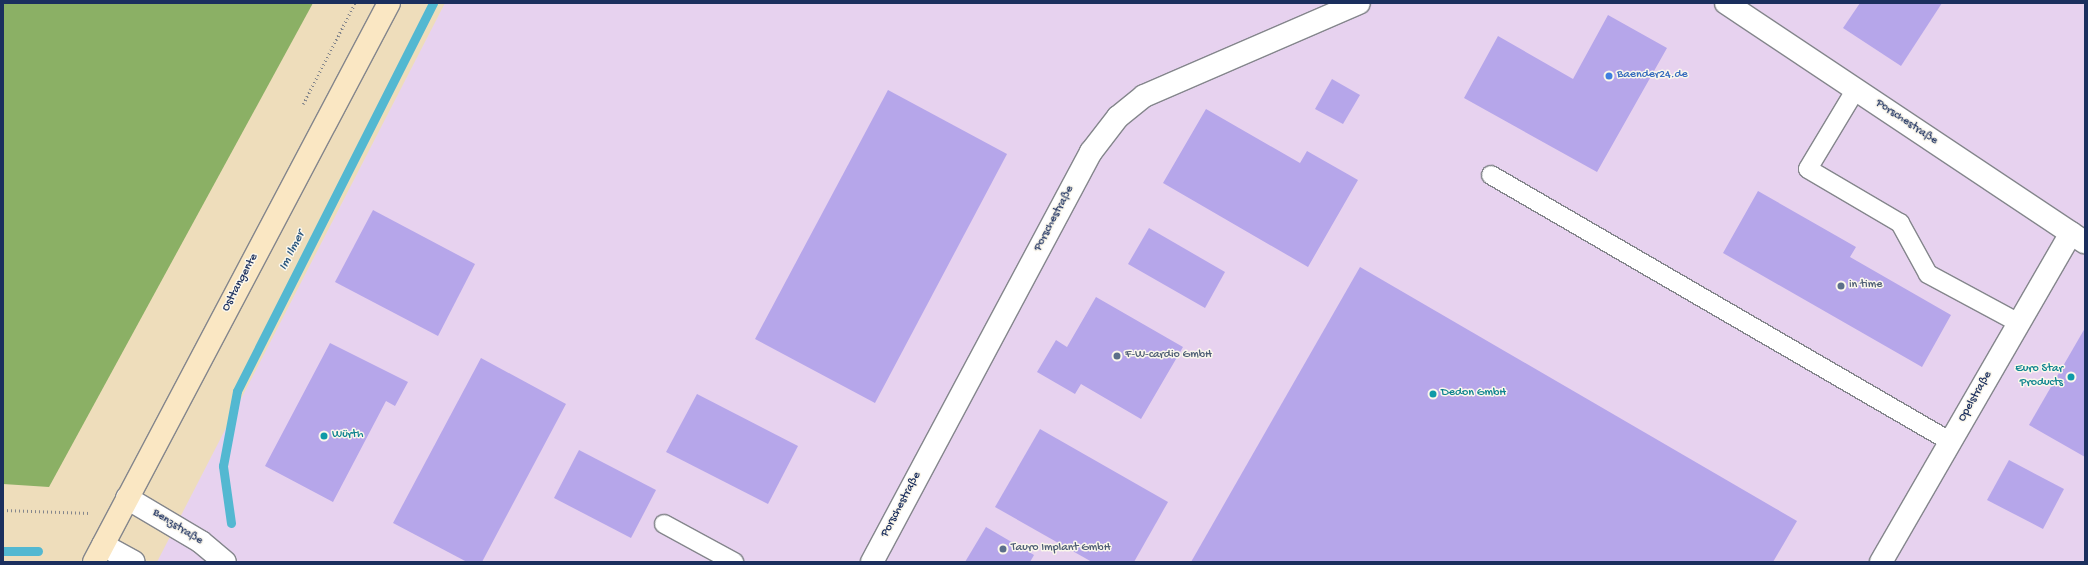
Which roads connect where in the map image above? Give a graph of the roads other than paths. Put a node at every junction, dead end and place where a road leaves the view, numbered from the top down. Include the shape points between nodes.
1 (389, 3) edge
2 (1359, 3) edge
3 (1726, 3) edge
4 (1856, 89) junction
5 (1491, 174) dead end
6 (2078, 238) edge
7 (2019, 323) junction
8 (1951, 442) junction
9 (128, 498) junction
10 (664, 524) dead end
11 (98, 553) edge
12 (134, 562) edge
13 (224, 562) edge
14 (734, 562) edge
15 (872, 562) edge
16 (1881, 562) edge

1 - 9 street, Osttangente
2 - 15 street, Porschestraße via 1144,96 1118,117 1091,152
3 - 4 street, Porschestraße
4 - 6 street, Porschestraße
4 - 7 lane via 1808,169 1900,223 1928,274
5 - 8 lane
6 - 7 street, Opelstraße
7 - 8 street, Opelstraße
8 - 16 street, Opelstraße
9 - 11 street, Osttangente
9 - 13 street, Benzstraße via 201,542
10 - 14 lane
11 - 12 street

